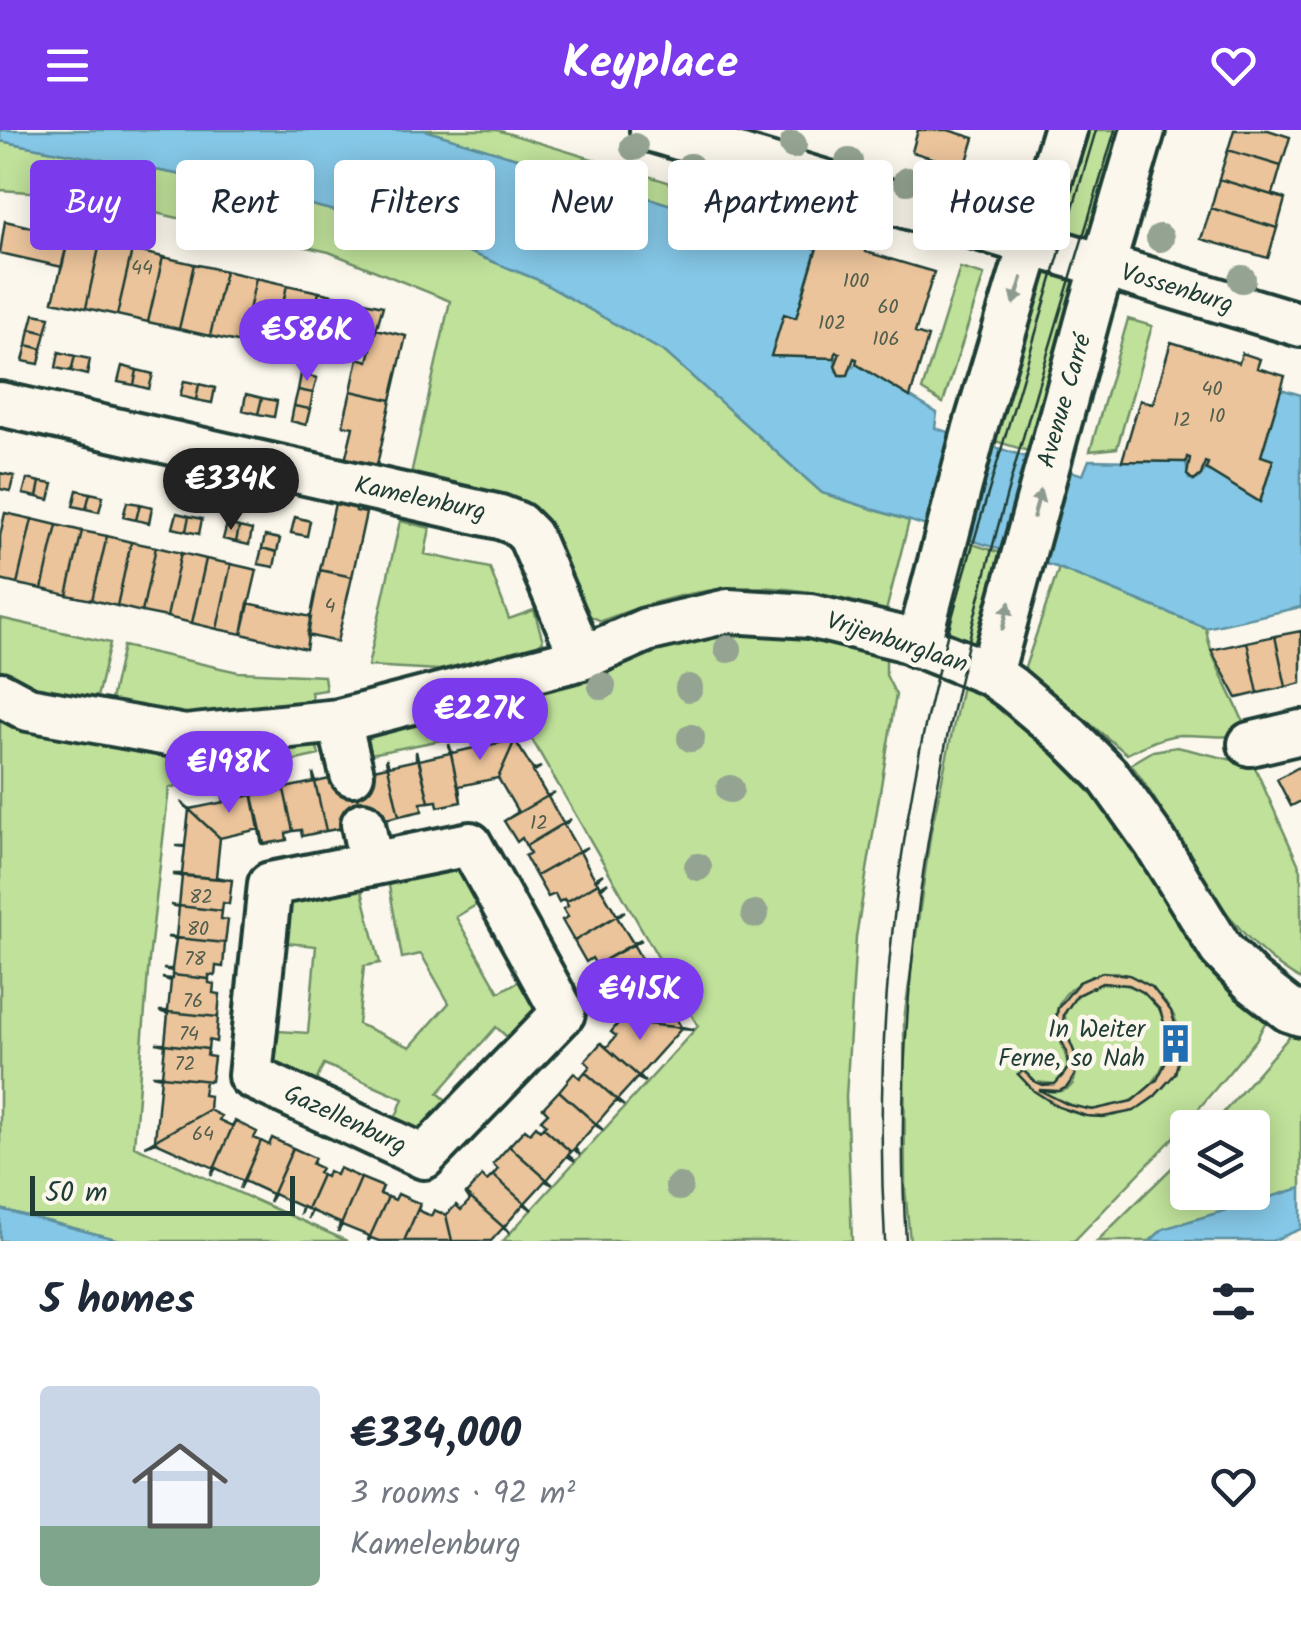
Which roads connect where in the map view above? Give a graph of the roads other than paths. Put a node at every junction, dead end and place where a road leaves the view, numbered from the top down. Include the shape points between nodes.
1 (652, 130) edge
2 (1065, 130) edge
3 (1144, 130) edge
4 (1056, 160) edge
5 (913, 208) edge
6 (1030, 250) edge
7 (1054, 250) edge
8 (1103, 266) junction
9 (1301, 326) edge
10 (0, 404) edge
11 (918, 646) junction
12 (582, 658) junction
13 (991, 674) junction
14 (0, 694) edge
15 (339, 721) junction
16 (1301, 732) edge
17 (1250, 744) dead end
18 (352, 774) dead end
19 (367, 844) joint
20 (1301, 1014) edge

1 - 5 street, Vossenburg
2 - 4 street
3 - 8 street, Avenue Carré
6 -> 11 street
7 - 8 street, Vossenburg
8 - 9 street, Vossenburg
13 -> 8 street, Avenue Carré
10 - 12 street, Kamelenburg via 518,524 530,536
11 - 12 street, Vrijenburglaan via 810,616 728,611 646,630
11 - 13 street, Vrijenburglaan
12 - 15 street, Vrijenburglaan
13 - 20 street, Vrijenburglaan via 1108,776 1221,949
14 - 15 street, Vrijenburglaan via 28,709 185,736
15 - 18 street
16 - 17 street
19 - 19 street, Gazellenburg via 270,884 250,1076 424,1157 563,1012 470,844

